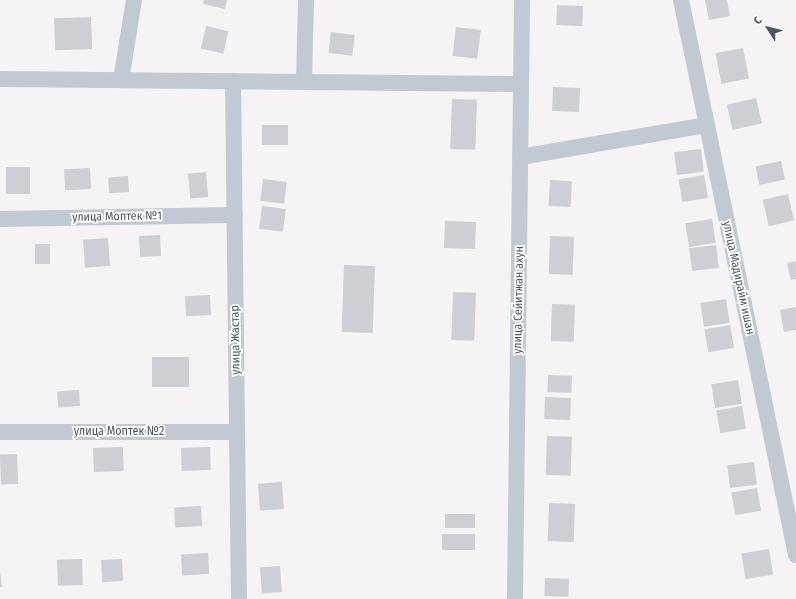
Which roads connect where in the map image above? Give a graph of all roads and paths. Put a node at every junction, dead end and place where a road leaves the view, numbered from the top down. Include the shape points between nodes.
1 (134, 0) edge
2 (306, 0) edge
3 (522, 0) edge
4 (681, 0) edge
5 (0, 79) edge
6 (121, 80) junction
7 (233, 81) junction
8 (304, 81) junction
9 (521, 84) junction
10 (707, 125) junction
11 (520, 157) junction
12 (235, 215) junction
13 (0, 219) edge
14 (0, 432) edge
15 (237, 432) junction
16 (796, 555) edge
17 (240, 599) edge
18 (515, 599) edge

1 - 6 street
2 - 8 street
3 - 9 street, улица Сейитжан ахун
4 - 10 street, улица Мадирайм ишан
5 - 6 street
6 - 7 street
7 - 8 street
7 - 12 street, улица Жастар
8 - 9 street
9 - 11 street, улица Сейитжан ахун
10 - 11 street
10 - 16 street, улица Мадирайм ишан
11 - 18 street, улица Сейитжан ахун
12 - 13 street, улица Моптек №1
12 - 15 street, улица Жастар
14 - 15 street, улица Моптек №2
15 - 17 street, улица Жастар

